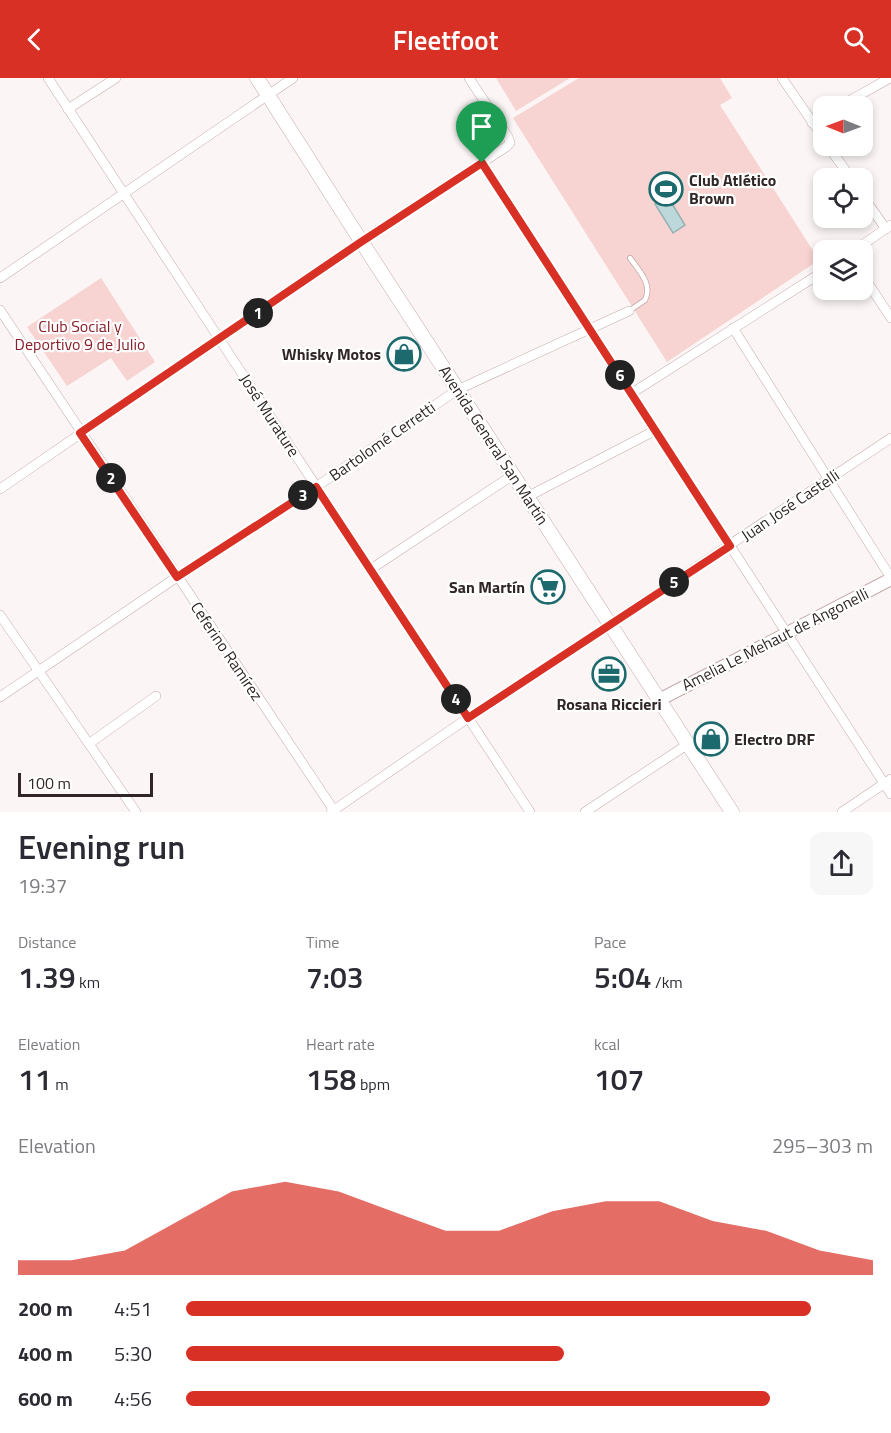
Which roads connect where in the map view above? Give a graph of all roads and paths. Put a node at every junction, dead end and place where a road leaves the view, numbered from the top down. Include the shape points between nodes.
1 (48, 78) edge
2 (116, 78) edge
3 (257, 78) edge
4 (293, 78) edge
5 (470, 78) edge
6 (782, 78) edge
7 (890, 78) edge
8 (268, 94) junction
9 (858, 96) edge
10 (68, 109) junction
11 (812, 123) edge
12 (482, 163) junction
13 (124, 194) junction
14 (873, 209) edge
15 (888, 227) edge
16 (869, 240) edge
17 (361, 242) junction
18 (630, 258) dead end
19 (0, 278) edge
20 (813, 278) edge
21 (873, 291) edge
22 (0, 310) edge
23 (628, 311) joint
24 (891, 318) edge
25 (733, 328) junction
26 (591, 329) junction
27 (220, 338) junction
28 (457, 390) junction
29 (632, 393) junction
30 (656, 430) junction
31 (80, 433) junction
32 (891, 438) edge
33 (513, 475) junction
34 (827, 479) junction
35 (316, 487) junction
36 (0, 489) edge
37 (527, 497) junction
38 (730, 546) junction
39 (371, 568) junction
40 (177, 577) junction
41 (891, 579) edge
42 (0, 615) edge
43 (610, 624) junction
44 (787, 633) junction
45 (39, 670) junction
46 (156, 696) dead end
47 (0, 697) edge
48 (659, 700) junction
49 (468, 718) junction
50 (90, 743) junction
51 (688, 744) junction
52 (888, 782) edge
53 (891, 794) edge
54 (333, 811) edge
55 (136, 812) edge
56 (530, 812) edge
57 (585, 812) edge
58 (732, 812) edge
59 (842, 812) edge

1 - 10 street, José Murature
2 - 10 street
3 - 8 main road, Avenida General San Martín
4 - 8 street
5 - 12 street via 510,143
6 - 11 street
7 - 9 street
8 - 13 street
8 - 17 main road, Avenida General San Martín
10 - 13 street, José Murature
12 - 17 street
12 - 26 street
13 - 19 street
13 - 27 street, José Murature
14 - 15 street
15 - 16 street
17 - 27 street
17 - 28 main road, Avenida General San Martín
18 - 23 lane via 648,289 645,300
20 - 25 street
21 - 24 street
22 - 31 street, Ceferino Ramírez
23 - 26 street, Bartolomé Cerretti
25 - 29 street
25 - 34 street
26 - 28 street, Bartolomé Cerretti
26 - 29 street
27 - 31 street
27 - 35 street, José Murature
28 - 33 main road, Avenida General San Martín
28 - 35 street, Bartolomé Cerretti
29 - 30 street
30 - 37 street
30 - 38 street
31 - 36 street
31 - 40 street, Ceferino Ramírez
32 - 34 street, Juan José Castelli
33 - 37 main road, Avenida General San Martín
33 - 39 street
34 - 38 street, Juan José Castelli
34 - 41 street
35 - 39 street, José Murature
35 - 40 street, Bartolomé Cerretti
37 - 43 main road, Avenida General San Martín
38 - 43 street, Juan José Castelli
38 - 44 street
39 - 49 street, José Murature
40 - 45 street, Bartolomé Cerretti
40 - 54 street, Ceferino Ramírez
41 - 44 street, Amelia Le Mehaut de Angonelli
42 - 45 street
43 - 48 main road, Avenida General San Martín
43 - 49 street, Juan José Castelli
44 - 48 street, Amelia Le Mehaut de Angonelli
44 - 52 street
45 - 47 street, Bartolomé Cerretti
45 - 50 street
46 - 50 street
48 - 51 main road, Avenida General San Martín
49 - 54 street, Juan José Castelli
49 - 56 street, José Murature
50 - 55 street
51 - 57 street
51 - 58 main road, Avenida General San Martín
52 - 53 street
52 - 59 street

